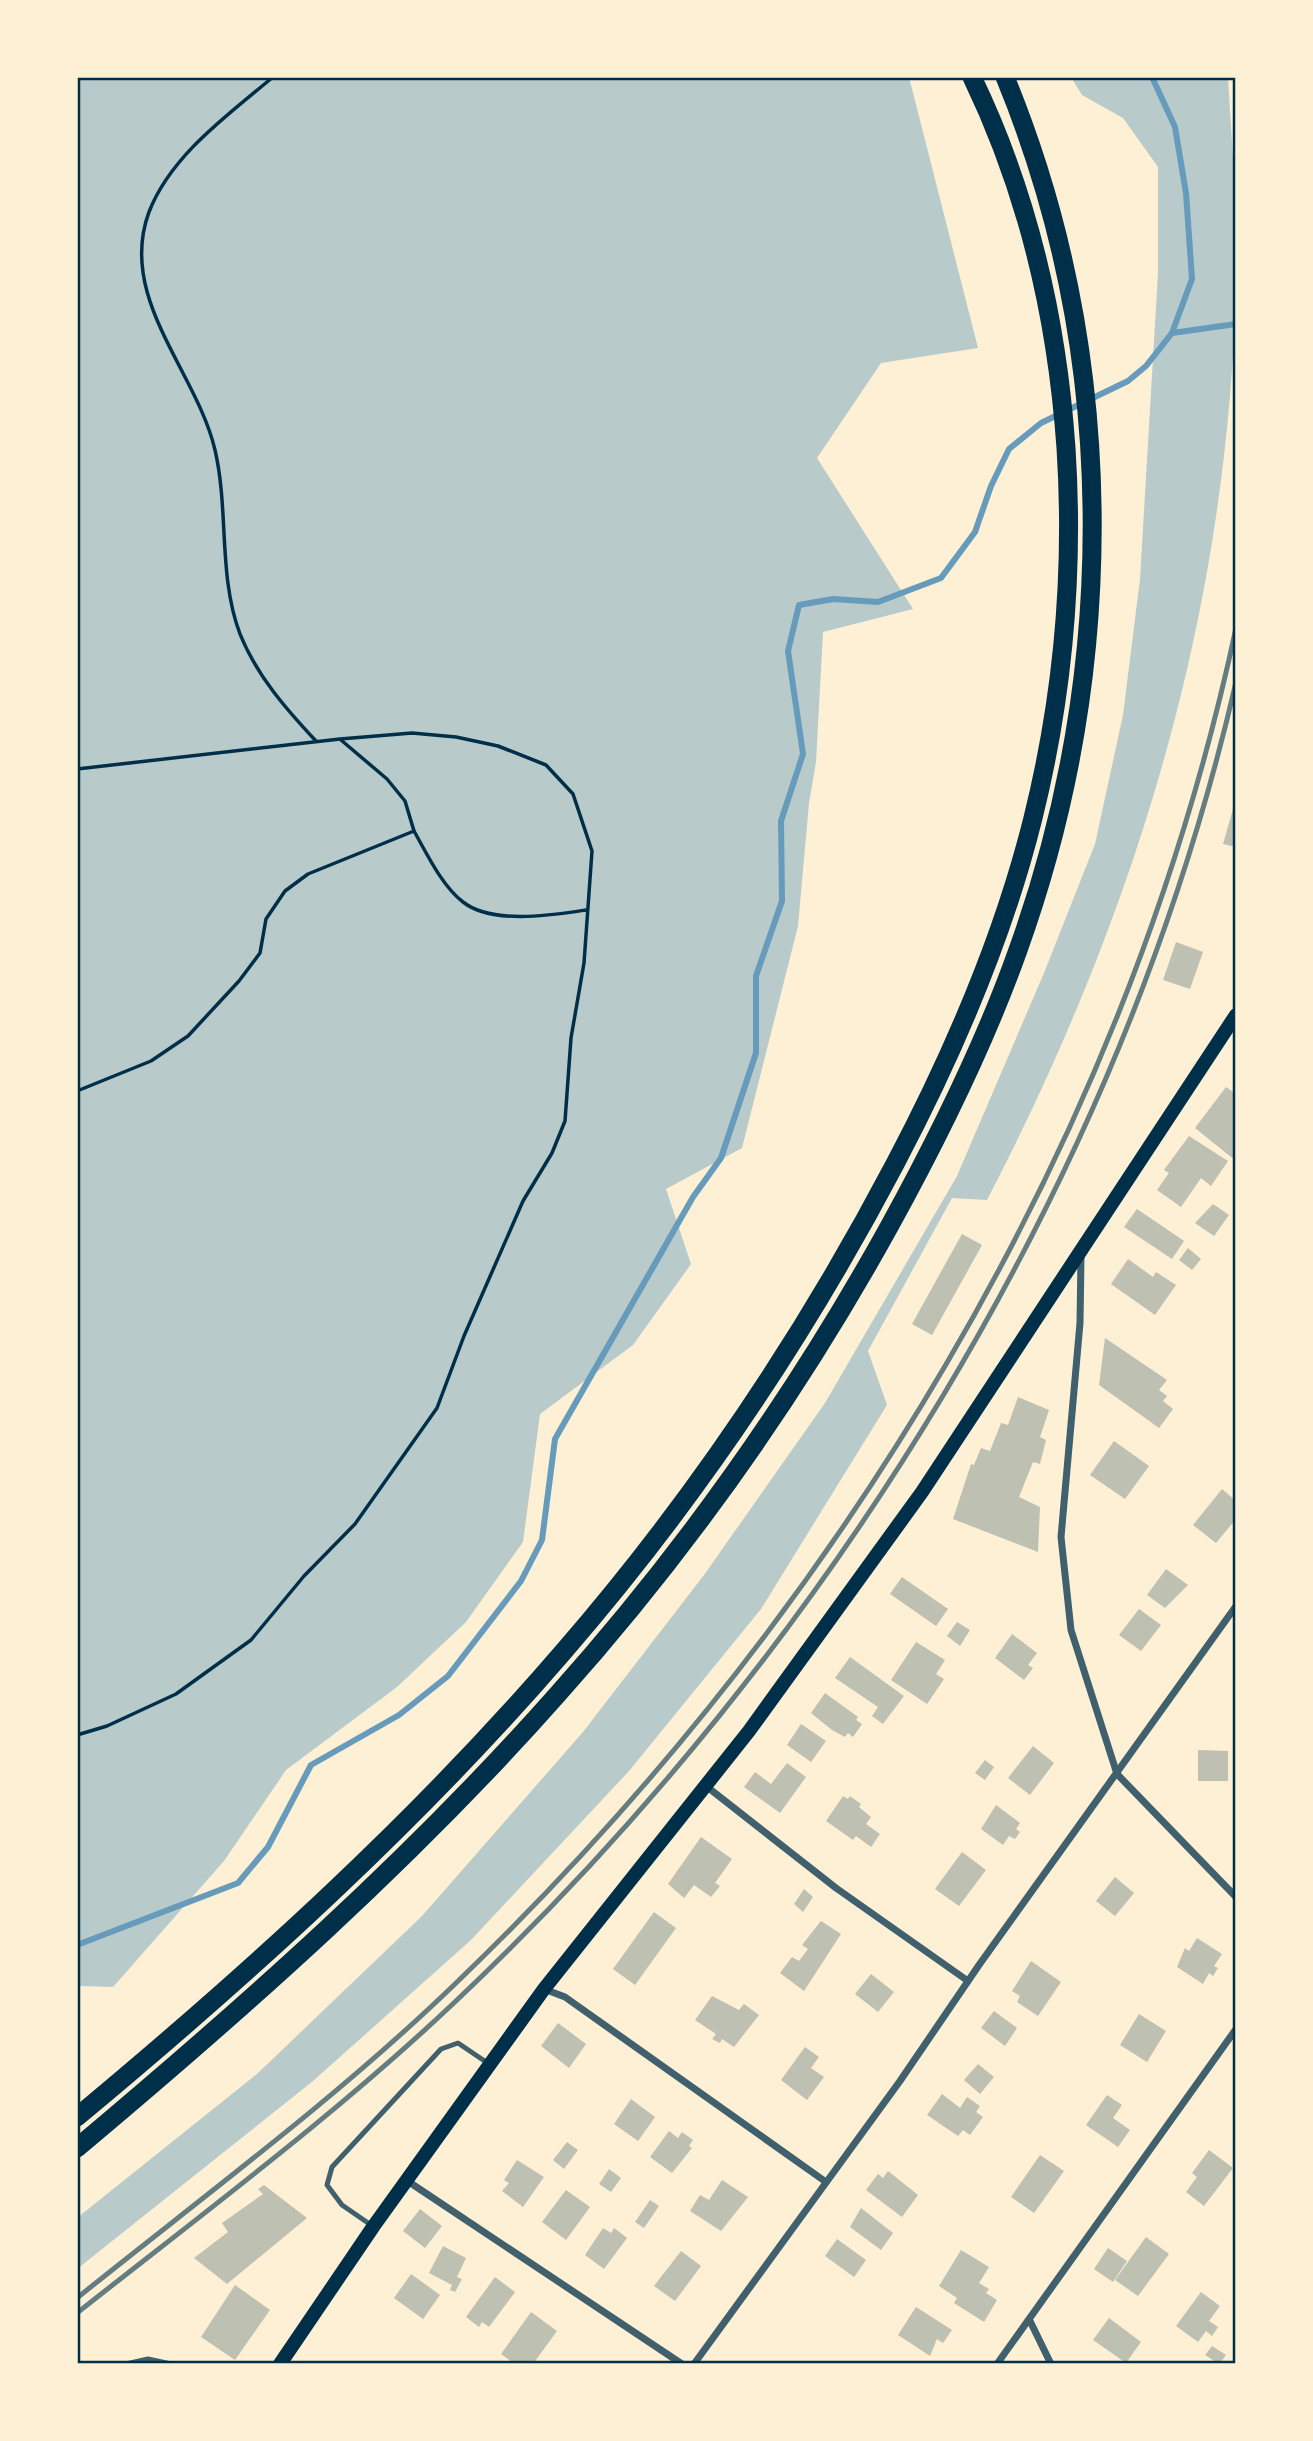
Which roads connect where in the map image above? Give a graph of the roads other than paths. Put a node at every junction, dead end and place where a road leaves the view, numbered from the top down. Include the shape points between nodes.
1 (972, 77) edge
2 (1005, 77) edge
3 (1236, 1015) edge
4 (1081, 1250) junction
5 (1236, 1606) edge
6 (1117, 1774) junction
7 (706, 1786) junction
8 (1236, 1897) edge
9 (968, 1981) junction
10 (544, 1989) junction
11 (1236, 2029) edge
12 (490, 2065) junction
13 (77, 2117) edge
14 (77, 2148) edge
15 (406, 2180) junction
16 (826, 2182) junction
17 (373, 2227) junction
18 (1030, 2320) junction
19 (126, 2364) edge
20 (171, 2364) edge
21 (279, 2364) edge
22 (682, 2364) edge
23 (694, 2364) edge
24 (997, 2364) edge
25 (1051, 2364) edge

1 - 13 highway via 1001,139 1045,287 1060,381 1069,553 1061,669 1023,857 986,966 940,1074 813,1311 751,1408 660,1534 512,1710 340,1883
2 - 14 highway via 1055,221 1072,298 1090,434 1092,568 1086,657 1070,761 1042,873 1006,984 907,1193 838,1317 709,1510 629,1611 554,1700 364,1893 241,2007
3 - 4 main road
4 - 6 street via 1080,1323 1061,1537 1071,1630
4 - 7 main road via 922,1492
5 - 6 street
6 - 8 street
6 - 9 street
7 - 9 street via 836,1888
7 - 10 main road
9 - 16 street
10 - 12 main road
10 - 16 street via 565,1997
11 - 18 street
12 - 15 main road
12 - 17 lane via 458,2043 440,2049 332,2167 327,2185 342,2205
15 - 17 main road
15 - 22 street
16 - 23 street
17 - 21 main road
18 - 24 street
18 - 25 street
19 - 20 lane via 148,2358

